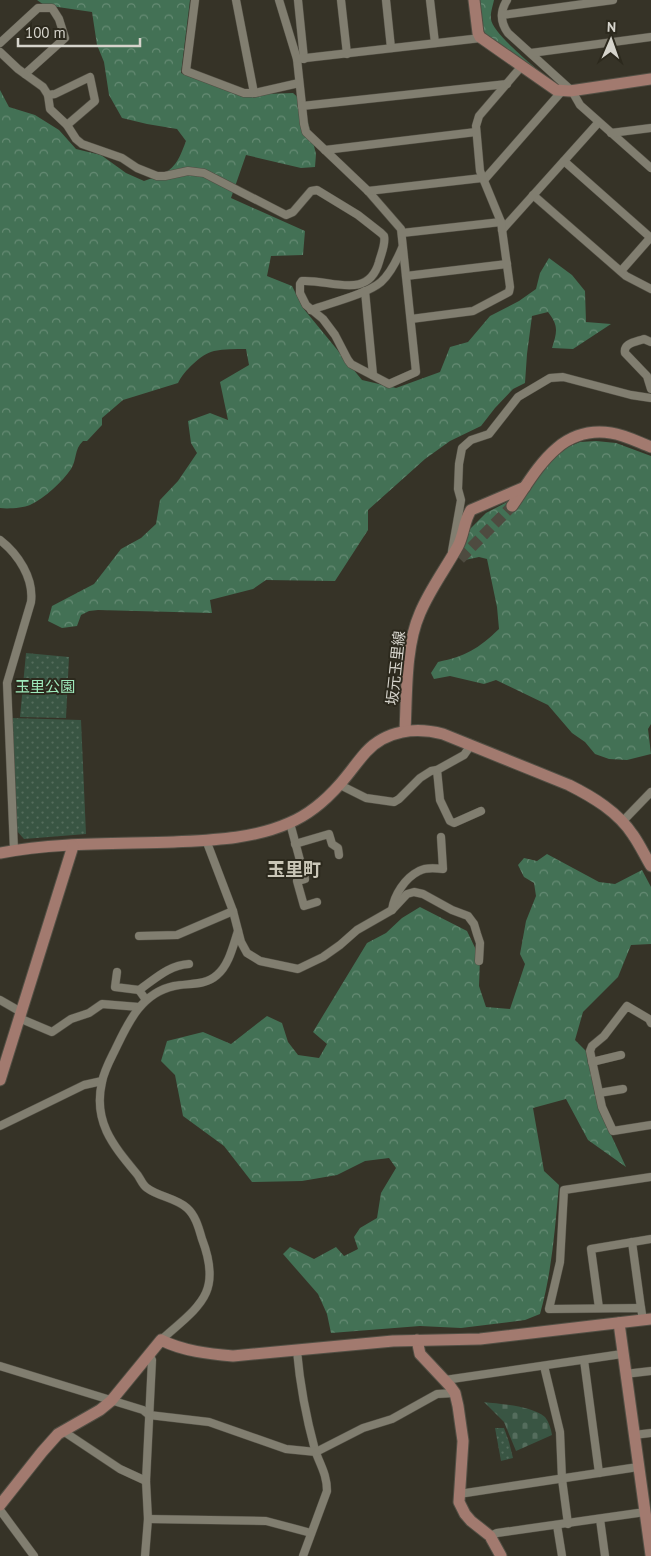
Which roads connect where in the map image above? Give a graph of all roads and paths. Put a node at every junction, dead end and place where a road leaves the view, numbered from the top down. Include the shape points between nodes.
1 (195, 0) edge
2 (236, 0) edge
3 (279, 0) edge
4 (298, 0) edge
5 (341, 0) edge
6 (386, 0) edge
7 (430, 0) edge
8 (474, 0) edge
9 (508, 0) edge
10 (613, 0) edge
11 (502, 15) junction
12 (651, 37) edge
13 (481, 38) junction
14 (0, 43) edge
15 (435, 43) junction
16 (391, 48) junction
17 (0, 52) edge
18 (530, 53) junction
19 (347, 54) junction
20 (300, 59) junction
21 (521, 66) junction
22 (25, 74) junction
23 (651, 79) edge
24 (299, 83) junction
25 (507, 84) junction
26 (568, 91) junction
27 (254, 93) junction
28 (48, 95) junction
29 (302, 106) junction
30 (598, 122) junction
31 (67, 125) junction
32 (651, 128) edge
33 (476, 132) junction
34 (611, 133) junction
35 (325, 150) junction
36 (564, 161) junction
37 (651, 168) edge
38 (483, 179) junction
39 (368, 191) junction
40 (533, 195) junction
41 (502, 226) junction
42 (402, 233) junction
43 (651, 238) edge
44 (403, 247) junction
45 (507, 264) junction
46 (621, 271) junction
47 (406, 276) junction
48 (651, 290) edge
49 (365, 291) junction
50 (311, 310) junction
51 (411, 319) junction
52 (651, 342) edge
53 (373, 375) junction
54 (651, 389) edge
55 (651, 398) edge
56 (651, 447) edge
57 (525, 487) junction
58 (512, 506) tunnel mouth
59 (0, 540) edge
60 (456, 558) junction
61 (3, 700) edge
62 (406, 730) junction
63 (471, 745) junction
64 (436, 770) junction
65 (340, 785) junction
66 (651, 792) edge
67 (481, 811) dead end
68 (622, 822) junction
69 (290, 823) junction
70 (441, 837) dead end
71 (206, 840) junction
72 (296, 844) junction
73 (73, 846) junction
74 (14, 850) junction
75 (0, 852) edge
76 (340, 855) dead end
77 (651, 866) edge
78 (317, 902) dead end
79 (392, 910) junction
80 (232, 911) junction
81 (238, 931) junction
82 (139, 936) dead end
83 (480, 962) dead end
84 (189, 964) dead end
85 (116, 972) dead end
86 (139, 990) junction
87 (0, 1000) edge
88 (146, 1000) junction
89 (139, 1007) junction
90 (20, 1015) junction
91 (651, 1023) edge
92 (620, 1056) dead end
93 (592, 1062) junction
94 (0, 1080) edge
95 (102, 1081) junction
96 (623, 1089) dead end
97 (599, 1093) junction
98 (651, 1125) edge
99 (0, 1126) edge
100 (651, 1177) edge
101 (651, 1239) edge
102 (632, 1242) junction
103 (599, 1308) junction
104 (645, 1316) edge
105 (619, 1323) junction
106 (161, 1340) junction
107 (417, 1340) junction
108 (297, 1351) junction
109 (149, 1354) junction
110 (622, 1354) junction
111 (584, 1360) junction
112 (0, 1366) edge
113 (544, 1366) junction
114 (651, 1371) edge
115 (625, 1374) junction
116 (445, 1380) junction
117 (455, 1394) junction
118 (111, 1400) junction
119 (149, 1415) junction
120 (63, 1431) junction
121 (651, 1433) edge
122 (634, 1435) junction
123 (316, 1452) junction
124 (638, 1467) junction
125 (599, 1473) junction
126 (562, 1479) junction
127 (146, 1481) junction
128 (459, 1494) junction
129 (0, 1505) edge
130 (0, 1510) edge
131 (645, 1512) junction
132 (148, 1518) junction
133 (600, 1519) junction
134 (568, 1524) junction
135 (557, 1525) junction
136 (310, 1533) junction
137 (490, 1536) junction
138 (651, 1555) edge
139 (34, 1556) edge
140 (145, 1556) edge
141 (303, 1556) edge
142 (501, 1556) edge
143 (562, 1556) edge
144 (605, 1556) edge

1 - 27 street via 186,71 244,93
2 - 27 street
3 - 20 street
4 - 20 street
5 - 19 street
6 - 16 street
7 - 15 street
8 - 13 street
9 - 11 street
10 - 11 street
11 - 18 street via 508,33
12 - 18 street
13 - 15 street
13 - 21 street
14 - 22 street via 38,8 52,8 65,38
15 - 16 street
16 - 19 street
17 - 22 street
18 - 26 street
19 - 20 street
20 - 24 street
21 - 25 street
21 - 26 street via 550,87
22 - 28 street via 43,87
23 - 26 street
24 - 27 street
24 - 29 street
25 - 29 street
25 - 33 street via 479,116
26 - 30 street
26 - 38 street
28 - 31 street via 50,109
28 - 31 street via 90,77 95,101
29 - 35 street via 306,132
30 - 34 street
30 - 36 street
31 - 50 street via 82,144 122,158 137,168 161,177 182,172 204,173 286,215 293,212 311,191 317,190 384,236 377,270 366,281 348,286 302,280 300,293
32 - 34 street
33 - 35 street
33 - 38 street
34 - 37 street
35 - 39 street
36 - 40 street
36 - 43 street
38 - 39 street
38 - 41 street
39 - 42 street
40 - 41 street
40 - 46 street
41 - 42 street
41 - 45 street
42 - 44 street
43 - 46 street
44 - 47 street
44 - 49 street via 386,277
45 - 47 street
45 - 51 street via 510,287 507,294 473,311
46 - 48 street
47 - 51 street
49 - 50 street
49 - 53 street
50 - 53 street via 323,319 351,364
51 - 53 street via 416,372 389,384
52 - 54 street via 644,339 628,344 624,350 647,376
55 - 60 street via 563,377 550,378 518,397 489,434 471,440 462,448
56 - 57 street via 612,433 578,435 550,453
57 - 58 street
57 - 60 street, 坂元玉里線 via 471,510
59 - 61 street via 24,569 32,591
60 - 62 street, 坂元玉里線 via 419,613 408,665
61 - 74 street
62 - 63 street via 430,731
62 - 65 street via 367,750
63 - 64 street via 464,755
63 - 68 street via 581,791
64 - 65 street via 420,778 394,802 366,798
64 - 67 street via 440,800 450,821 454,823
65 - 69 street via 319,805
66 - 68 street
68 - 77 street
69 - 71 street via 262,833
69 - 72 street
70 - 79 street via 443,868 420,870 409,878 393,901
71 - 73 street
71 - 80 street
72 - 76 street via 329,834
72 - 78 street via 305,879 297,881 304,906
73 - 74 street
73 - 90 street
74 - 75 street
79 - 81 street via 357,930 323,957 298,969 260,961 247,953
79 - 83 street via 407,894 414,892 468,916 480,943
80 - 81 street
80 - 82 street via 177,935
81 - 88 street via 227,963 216,976 164,989
84 - 86 street via 164,971
85 - 86 street via 114,987
86 - 88 street
87 - 90 street
88 - 89 street
89 - 90 street via 102,1004 52,1032
89 - 95 street via 131,1016
90 - 94 street
91 - 93 street via 627,1006 592,1046
92 - 93 street
93 - 97 street
95 - 99 street via 84,1085
95 - 106 street via 100,1113 124,1160 146,1188 188,1209 208,1257 209,1286 204,1300
96 - 97 street
97 - 98 street via 613,1131
100 - 103 street via 564,1190 560,1262 549,1309
101 - 102 street
102 - 103 street via 591,1249
102 - 104 street
103 - 104 street
104 - 105 street
105 - 107 street via 480,1339
105 - 110 street
106 - 108 street via 174,1346 233,1356
106 - 109 street
107 - 108 street
107 - 116 street via 420,1354
108 - 123 street via 301,1394
109 - 118 street
109 - 119 street via 152,1360
110 - 111 street
110 - 115 street
111 - 113 street
111 - 125 street
112 - 118 street
113 - 116 street
113 - 126 street via 560,1432
114 - 115 street
115 - 122 street
116 - 117 street
117 - 123 street via 437,1394 392,1419 362,1428
117 - 128 street via 463,1441
118 - 119 street
118 - 120 street
119 - 123 street via 209,1422 286,1449
119 - 127 street
120 - 127 street via 120,1469
120 - 129 street
121 - 122 street
122 - 124 street
123 - 136 street via 327,1480 327,1491
124 - 125 street
124 - 131 street
125 - 126 street
126 - 128 street
126 - 134 street
127 - 132 street
128 - 137 street via 465,1514
130 - 139 street
131 - 133 street
131 - 138 street
132 - 136 street via 266,1521
132 - 140 street
133 - 134 street
133 - 144 street
134 - 135 street
135 - 137 street
135 - 143 street
136 - 141 street
137 - 142 street

